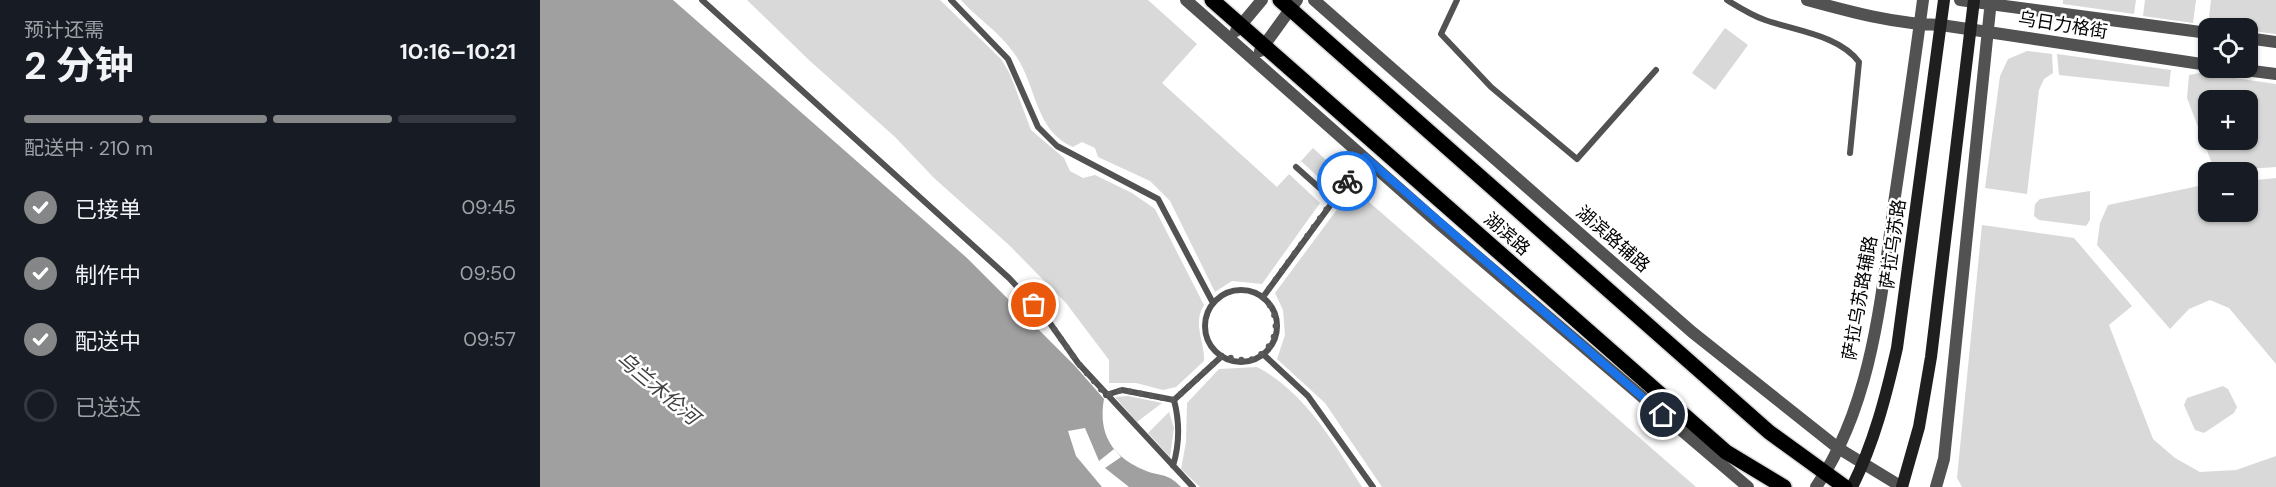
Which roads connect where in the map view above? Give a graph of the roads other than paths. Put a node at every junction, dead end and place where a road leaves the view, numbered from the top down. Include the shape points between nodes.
1 (702, 0) edge
2 (951, 0) edge
3 (1186, 0) edge
4 (1212, 0) edge
5 (1262, 0) edge
6 (1314, 0) edge
7 (1457, 0) edge
8 (1727, 0) edge
9 (1807, 0) edge
10 (1923, 0) edge
11 (1944, 0) edge
12 (1960, 0) edge
13 (1974, 1) edge
14 (1991, 2) edge
15 (1289, 3) edge
16 (1920, 25) junction
17 (1941, 25) junction
18 (1239, 26) junction
19 (1970, 30) junction
20 (1987, 32) junction
21 (2198, 32) edge
22 (1231, 39) junction
23 (2258, 40) edge
24 (2276, 42) edge
25 (1259, 53) junction
26 (2198, 63) edge
27 (1656, 70) dead end
28 (2258, 72) edge
29 (2276, 74) edge
30 (1850, 153) dead end
31 (1365, 157) junction
32 (1296, 167) dead end
33 (1333, 200) junction
34 (1263, 297) junction
35 (1213, 303) junction
36 (1263, 354) junction
37 (1222, 356) junction
38 (1106, 395) junction
39 (1174, 400) junction
40 (1838, 448) junction
41 (1863, 463) junction
42 (1173, 466) junction
43 (1821, 481) edge
44 (1193, 487) edge
45 (1373, 487) edge
46 (1748, 487) edge
47 (1784, 487) edge
48 (1845, 487) edge
49 (1852, 487) edge
50 (1902, 487) edge
51 (1935, 487) edge

1 - 38 lane via 1008,278 1047,319
2 - 35 lane via 1008,59 1038,128 1058,147 1158,199
3 - 22 street
4 - 18 main road, 湖滨路
5 - 18 street
6 - 40 street, 湖滨路辅路 via 1692,332
7 - 27 lane via 1441,34 1491,87 1577,159
8 - 30 lane via 1764,20 1851,51 1859,62
9 - 16 street, 乌日力格街
10 - 16 street, 萨拉乌苏路辅路
11 - 17 main road, 萨拉乌苏路
12 - 13 street, 乌日力格街
13 - 14 street, 乌日力格街
13 - 19 main road
14 - 20 street
14 - 21 street, 乌日力格街
15 - 25 street
15 - 43 main road, 湖滨路
16 - 17 street, 乌日力格街
16 - 40 street, 萨拉乌苏路辅路 via 1879,312 1861,389
17 - 19 street, 乌日力格街
17 - 41 main road, 萨拉乌苏路 via 1897,348 1884,405
18 - 22 street
18 - 25 main road, 湖滨路
19 - 20 street, 乌日力格街
19 - 50 main road via 1931,357 1919,427
20 - 26 street, 乌日力格街
20 - 51 street via 1944,459
22 - 25 street
23 - 24 street
25 - 31 street
25 - 47 main road, 湖滨路 via 1726,452
28 - 29 street
31 - 33 lane
31 - 46 street
32 - 33 lane
33 - 34 lane
34 - 35 lane via 1235,291
34 - 36 lane via 1277,324 1273,341
35 - 37 lane via 1206,319 1207,336
36 - 37 lane via 1247,361
36 - 45 lane via 1308,396
37 - 39 lane
38 - 39 lane via 1122,390
38 - 42 lane
39 - 42 lane via 1179,447
40 - 41 street, 湖滨路辅路
40 - 43 street, 萨拉乌苏路辅路
41 - 49 main road, 萨拉乌苏路
41 - 50 street, 湖滨路辅路
42 - 44 lane
43 - 48 main road, 湖滨路

